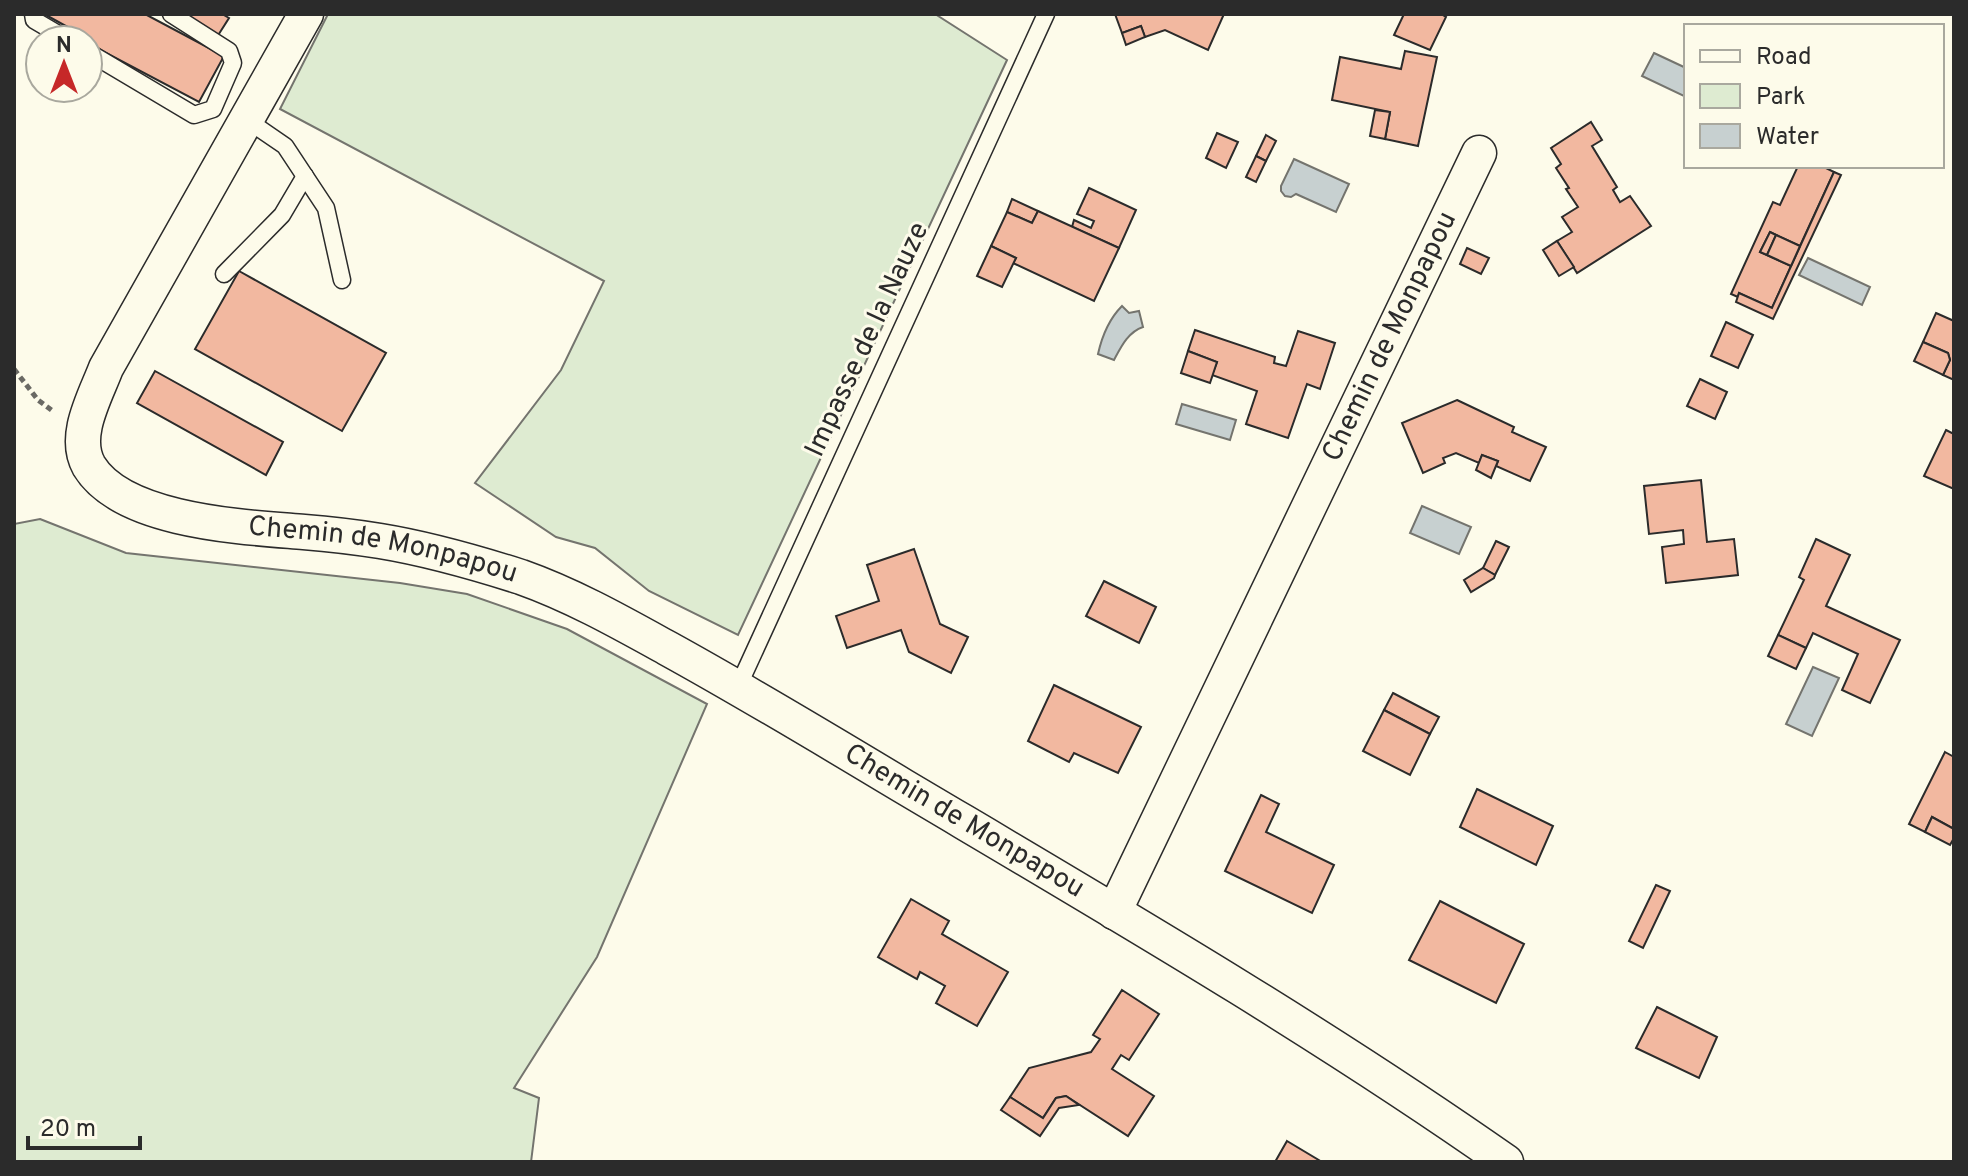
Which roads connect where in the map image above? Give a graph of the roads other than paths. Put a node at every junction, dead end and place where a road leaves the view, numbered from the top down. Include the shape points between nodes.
1 (171, 14) edge
2 (306, 14) edge
3 (1046, 14) edge
4 (104, 62) edge
5 (247, 120) junction
6 (1479, 153) dead end
7 (305, 176) junction
8 (224, 274) dead end
9 (342, 280) dead end
10 (738, 687) junction
11 (1114, 912) junction
12 (1506, 1162) edge

1 - 4 lane via 229,51 233,63 213,109 194,115
2 - 5 street, Chemin de Monpapou
3 - 10 lane, Impasse de la Nauze
5 - 7 lane via 285,146
5 - 10 street, Chemin de Monpapou via 106,368 85,424 83,445 89,465 106,484 136,502 177,516 427,549 529,580 603,613
6 - 11 street, Chemin de Monpapou
7 - 8 lane via 282,215
7 - 9 lane via 326,208
10 - 11 street, Chemin de Monpapou
11 - 12 street, Chemin de Monpapou via 1340,1050

